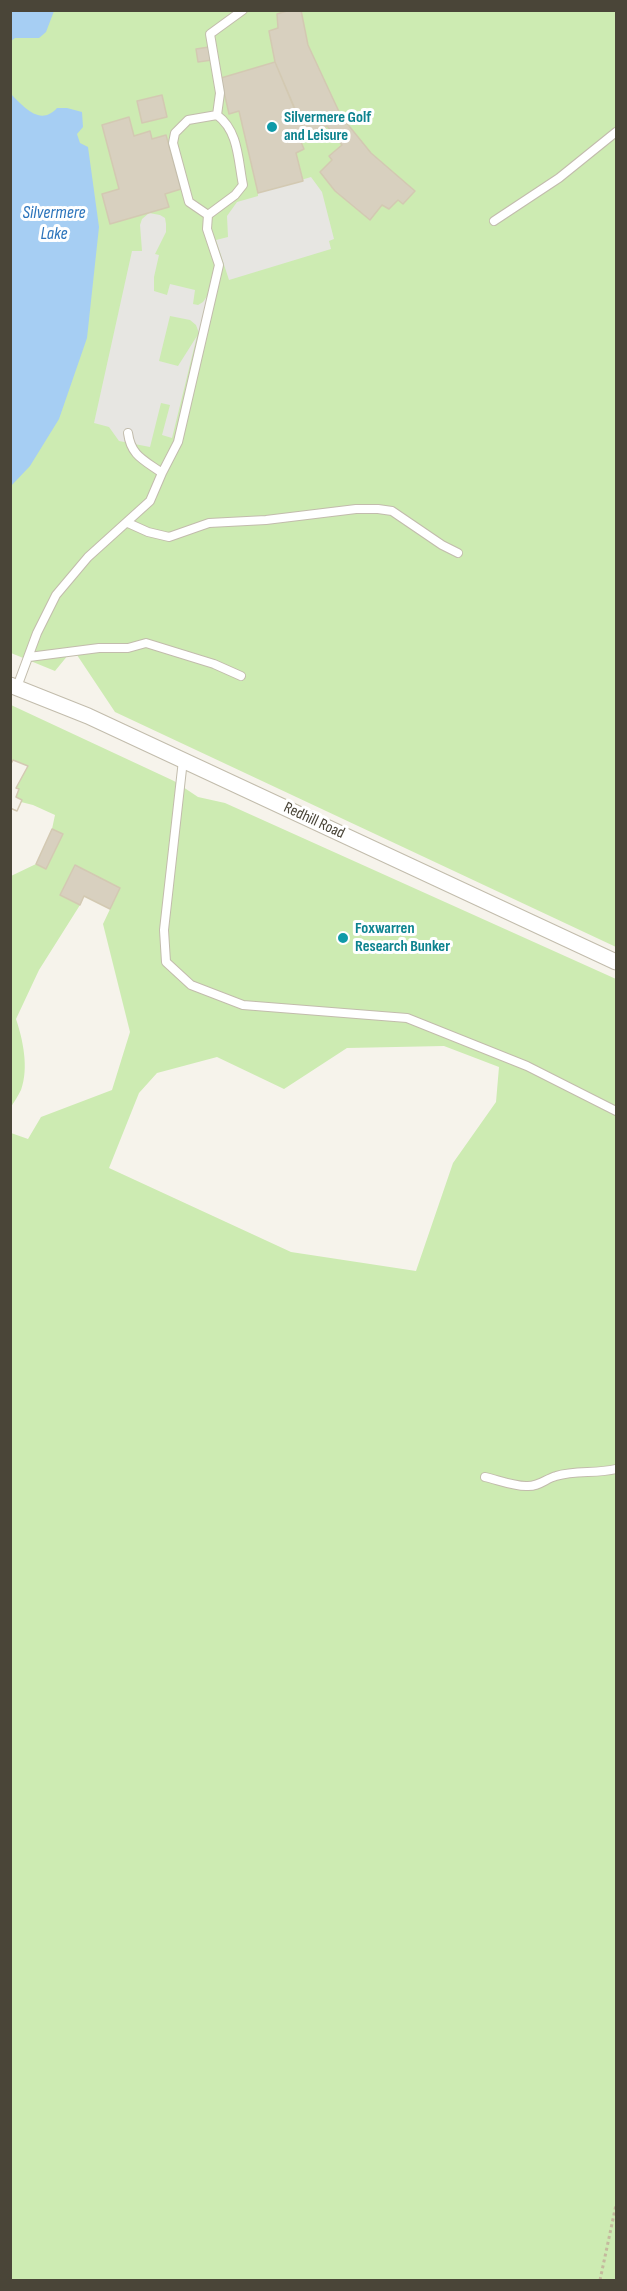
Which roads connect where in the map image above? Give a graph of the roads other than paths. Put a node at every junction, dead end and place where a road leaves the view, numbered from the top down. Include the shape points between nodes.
1 (243, 10) edge
2 (217, 115) junction
3 (616, 132) edge
4 (208, 215) junction
5 (494, 221) dead end
6 (128, 433) dead end
7 (162, 474) junction
8 (128, 523) junction
9 (458, 553) dead end
10 (29, 657) junction
11 (241, 676) dead end
12 (14, 686) edge
13 (183, 760) junction
14 (616, 962) edge
15 (616, 1111) edge
16 (616, 1469) edge
17 (485, 1477) dead end

1 - 2 lane via 210,34 220,93
2 - 4 lane via 232,131 243,185
2 - 4 lane via 188,120 175,133 173,143 189,202
3 - 5 lane via 559,178
4 - 7 lane via 207,229 219,265 178,442
6 - 7 lane via 130,447
7 - 8 lane via 150,501
8 - 9 lane via 169,537 210,524 378,509 392,511
8 - 10 lane via 88,557 56,595
10 - 11 lane via 146,643
10 - 12 lane
12 - 13 street, Redhill Road
13 - 14 street, Redhill Road
13 - 15 lane via 164,930 166,962 191,985 243,1005 407,1018 527,1066
16 - 17 lane via 564,1474 535,1486

